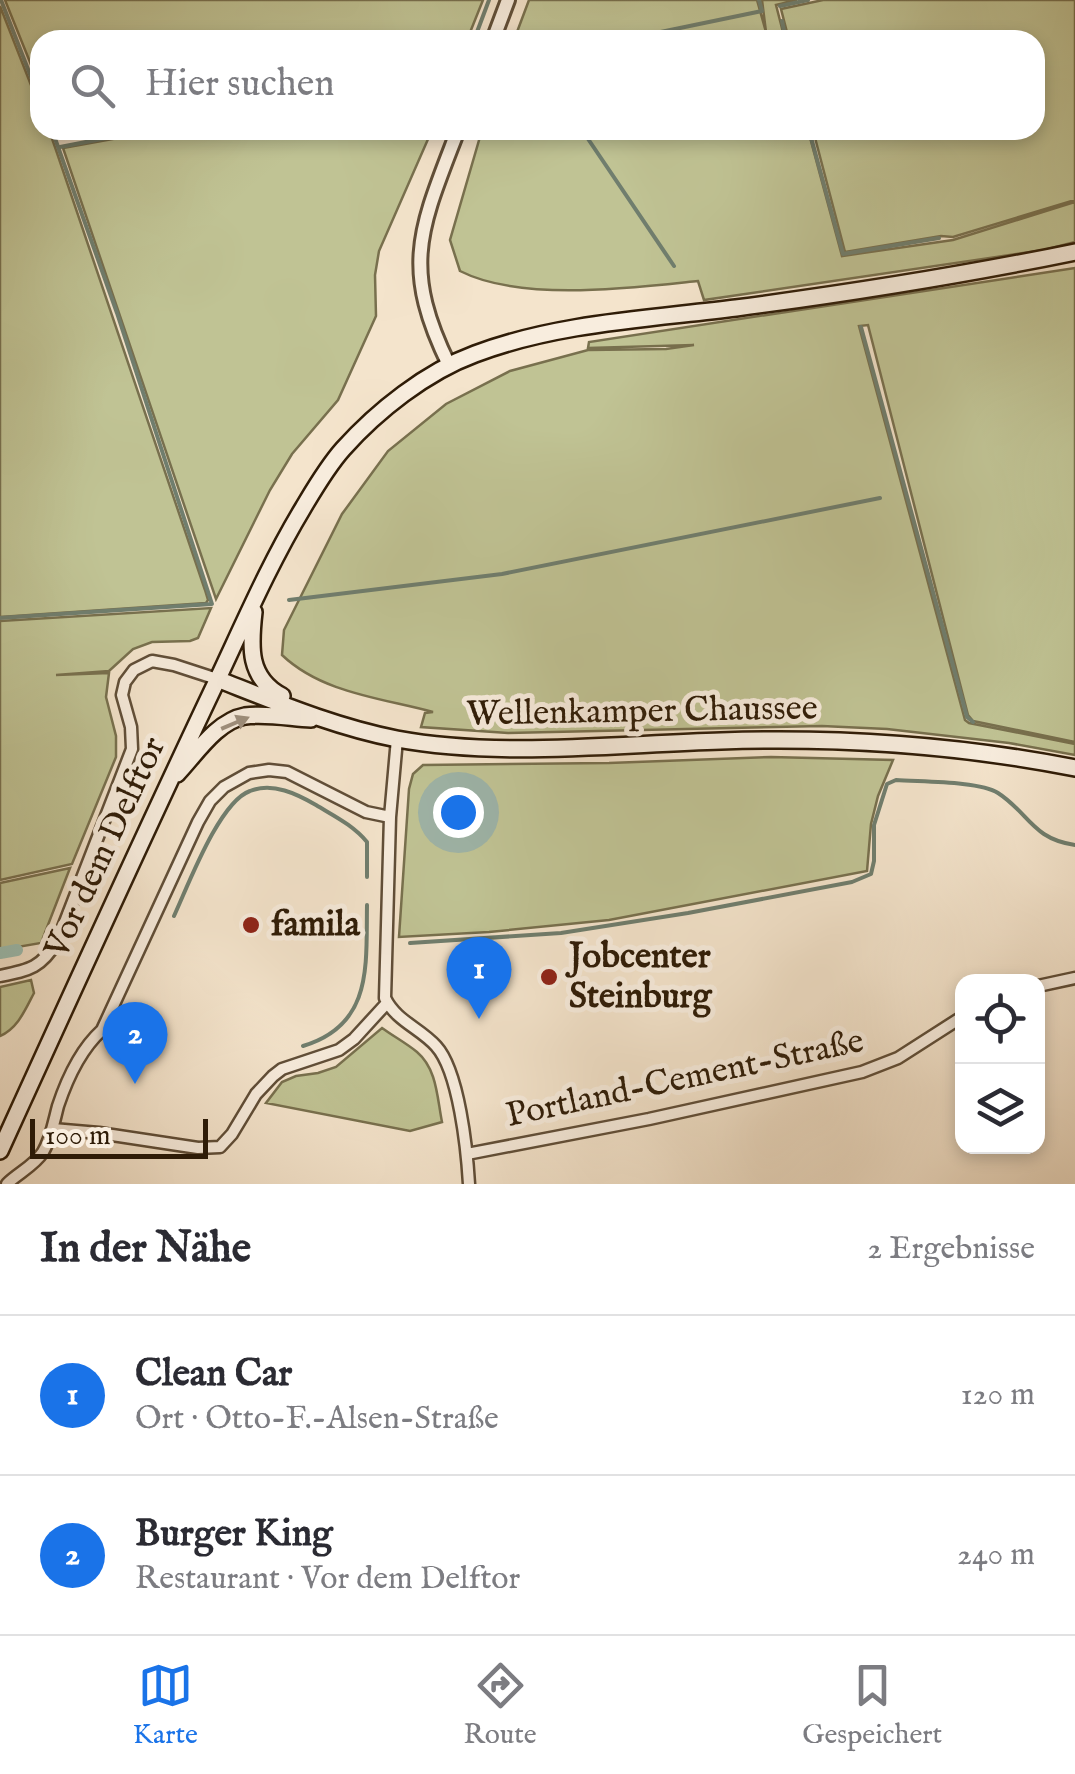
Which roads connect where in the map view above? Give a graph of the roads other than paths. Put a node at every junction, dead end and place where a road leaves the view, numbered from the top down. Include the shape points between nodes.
1 (508, 0) edge
2 (497, 30) edge
3 (454, 140) edge
4 (1075, 252) edge
5 (450, 364) junction
6 (256, 595) junction
7 (217, 679) junction
8 (325, 720) junction
9 (397, 739) junction
10 (1075, 768) edge
11 (168, 783) junction
12 (390, 817) junction
13 (0, 976) edge
14 (1075, 978) edge
15 (1045, 984) edge
16 (387, 1003) junction
17 (955, 1022) edge
18 (52, 1129) junction
19 (0, 1151) edge
20 (467, 1154) junction
21 (7, 1184) edge
22 (469, 1184) edge

1 - 2 street
3 - 5 street via 429,202 420,252 426,312
4 - 5 main road, Vor dem Delftor via 559,330
5 - 6 main road, Vor dem Delftor via 342,450
6 - 7 main road, Vor dem Delftor
6 - 8 main road via 251,642 257,674 271,690
7 - 8 main road, Wellenkamper Chaussee
7 - 11 main road, Vor dem Delftor
7 - 13 street via 152,662 125,682 132,749 58,940 46,959
8 - 9 main road, Wellenkamper Chaussee
11 -> 8 main road via 233,720
9 - 10 main road, Wellenkamper Chaussee via 521,747 858,741
9 - 12 street
11 - 19 main road, Vor dem Delftor
12 - 16 street
12 - 18 street via 366,812 287,772 249,773 224,787 198,822 102,1030 86,1045
14 - 15 street
16 - 18 street via 339,1050 273,1076 220,1147
16 - 20 street via 440,1050
17 - 20 street, Portland-Cement-Straße via 862,1072
18 - 21 street via 42,1153
20 - 22 street

